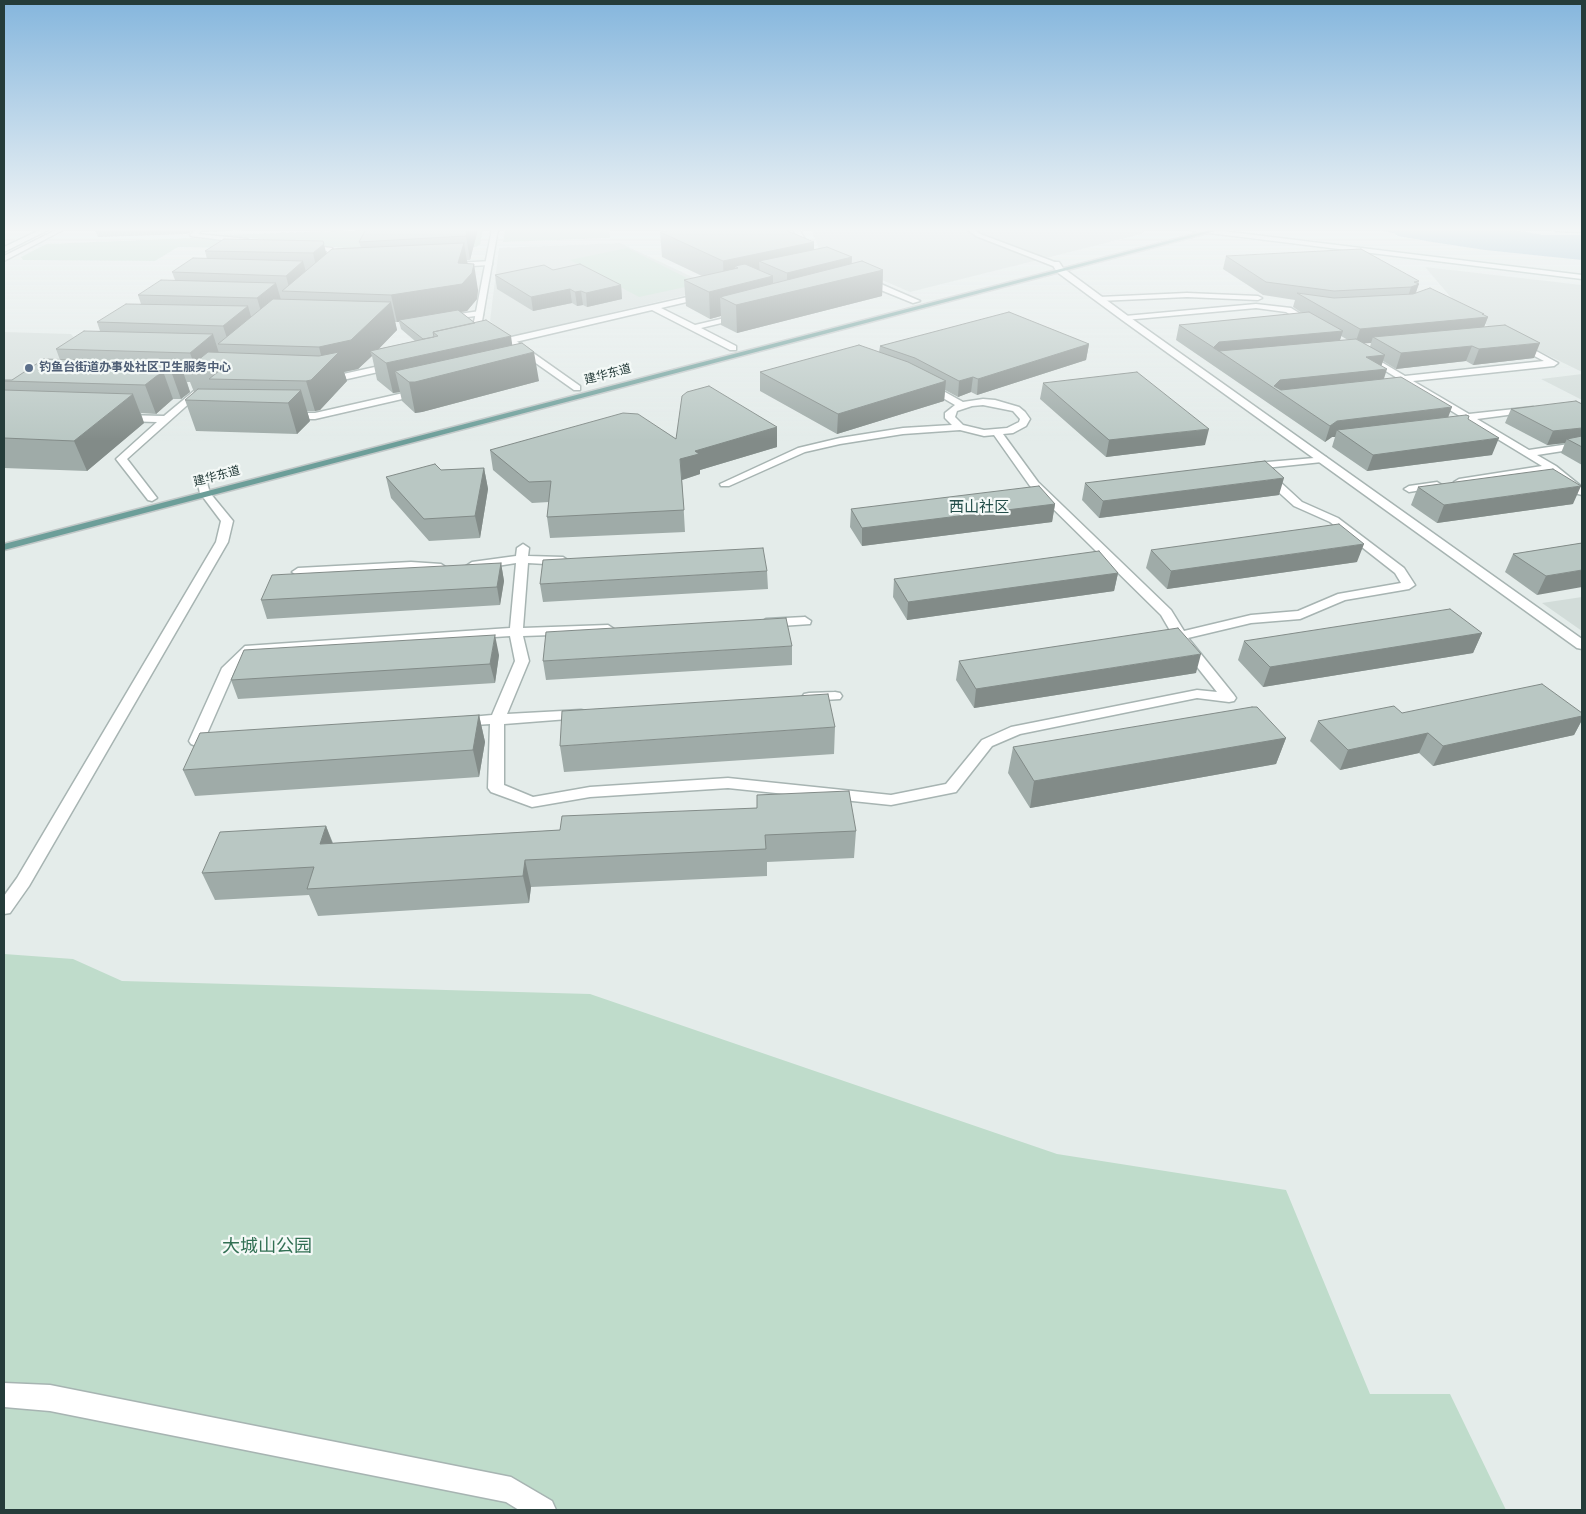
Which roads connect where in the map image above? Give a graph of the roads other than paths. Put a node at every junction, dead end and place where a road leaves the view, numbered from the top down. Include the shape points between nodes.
1 (482, 300) edge
2 (685, 300) edge
3 (913, 300) edge
4 (922, 300) edge
5 (932, 300) edge
6 (1101, 300) edge
7 (1266, 300) edge
8 (916, 301) junction
9 (1291, 303) edge
10 (653, 307) junction
11 (480, 313) junction
12 (749, 313) edge
13 (1124, 318) junction
14 (434, 320) edge
15 (1306, 320) junction
16 (1286, 322) edge
17 (693, 328) junction
18 (1322, 330) edge
19 (509, 340) junction
20 (1510, 340) edge
21 (480, 347) edge
22 (1373, 347) edge
23 (733, 348) junction
24 (404, 364) edge
25 (1405, 379) junction
26 (917, 380) edge
27 (318, 381) edge
28 (184, 386) edge
29 (1415, 386) junction
30 (578, 388) junction
31 (1395, 388) edge
32 (428, 390) edge
33 (961, 405) junction
34 (1544, 407) edge
35 (192, 414) edge
36 (169, 416) junction
37 (277, 416) edge
38 (1467, 417) junction
39 (109, 418) edge
40 (1478, 424) junction
41 (1459, 426) edge
42 (960, 427) junction
43 (997, 433) junction
44 (1582, 445) edge
45 (1527, 453) junction
46 (1322, 459) junction
47 (1552, 468) junction
48 (725, 484) dead end
49 (204, 489) junction
50 (1409, 490) dead end
51 (1582, 492) edge
52 (148, 499) joint
53 (115, 508) dead end
54 (4, 537) edge
55 (4, 547) edge
56 (522, 554) junction
57 (578, 561) edge
58 (298, 572) edge
59 (805, 622) dead end
60 (755, 623) edge
61 (617, 629) edge
62 (516, 632) junction
63 (1180, 636) junction
64 (1582, 645) edge
65 (835, 696) dead end
66 (795, 698) edge
67 (596, 712) edge
68 (497, 720) junction
69 (448, 723) edge
70 (234, 739) edge
71 (4, 908) edge
72 (4, 1395) edge
73 (543, 1510) edge

1 - 11 street
2 - 10 street
3 - 8 street
4 - 8 main road, 建华东道
5 - 49 main road, 建华东道
6 - 13 street
7 - 9 street
8 - 23 main road, 建华东道
10 - 17 street
10 - 19 street
11 - 14 street
11 - 19 street via 478,322
12 - 17 street
13 - 15 street via 1256,306 1288,310
13 - 46 street
15 - 16 street
15 - 18 street
17 - 23 street
19 - 21 street
19 - 30 street via 536,365
20 - 25 street via 1554,363
22 - 25 street via 1358,348
23 - 30 main road, 建华东道
24 - 27 street
25 - 29 street
26 - 33 street
28 - 36 street via 206,384
29 - 31 street
29 - 38 street
30 - 49 main road, 建华东道
32 - 37 street via 315,416
33 - 42 street via 950,413 950,418
33 - 43 street via 995,403 1022,414 1024,424
34 - 38 street
35 - 36 street
36 - 39 street
36 - 52 street via 121,459
38 - 40 street
40 - 41 street
40 - 45 street
42 - 43 street
42 - 48 street via 903,431 802,450
43 - 63 street via 1034,484 1166,613
44 - 45 street
45 - 47 street
46 - 63 street via 1256,466 1298,504 1334,520 1400,571 1409,585 1342,597 1300,615 1251,619
46 - 64 street
47 - 50 street
47 - 51 street
49 - 52 main road, 建华东道
49 - 55 main road, 建华东道
49 - 71 street via 227,521 222,542 23,882
53 - 54 main road
56 - 57 street
56 - 58 street via 447,569 411,566
56 - 62 street
59 - 60 street
61 - 62 street
62 - 68 street via 522,661
62 - 70 street via 250,649 229,668 196,741
63 - 68 street via 1229,698 1197,694 1016,730 987,743 951,788 891,800 728,783 590,792 532,802 496,788
65 - 66 street
67 - 68 street
68 - 69 street
72 - 73 street via 50,1398 511,1490

